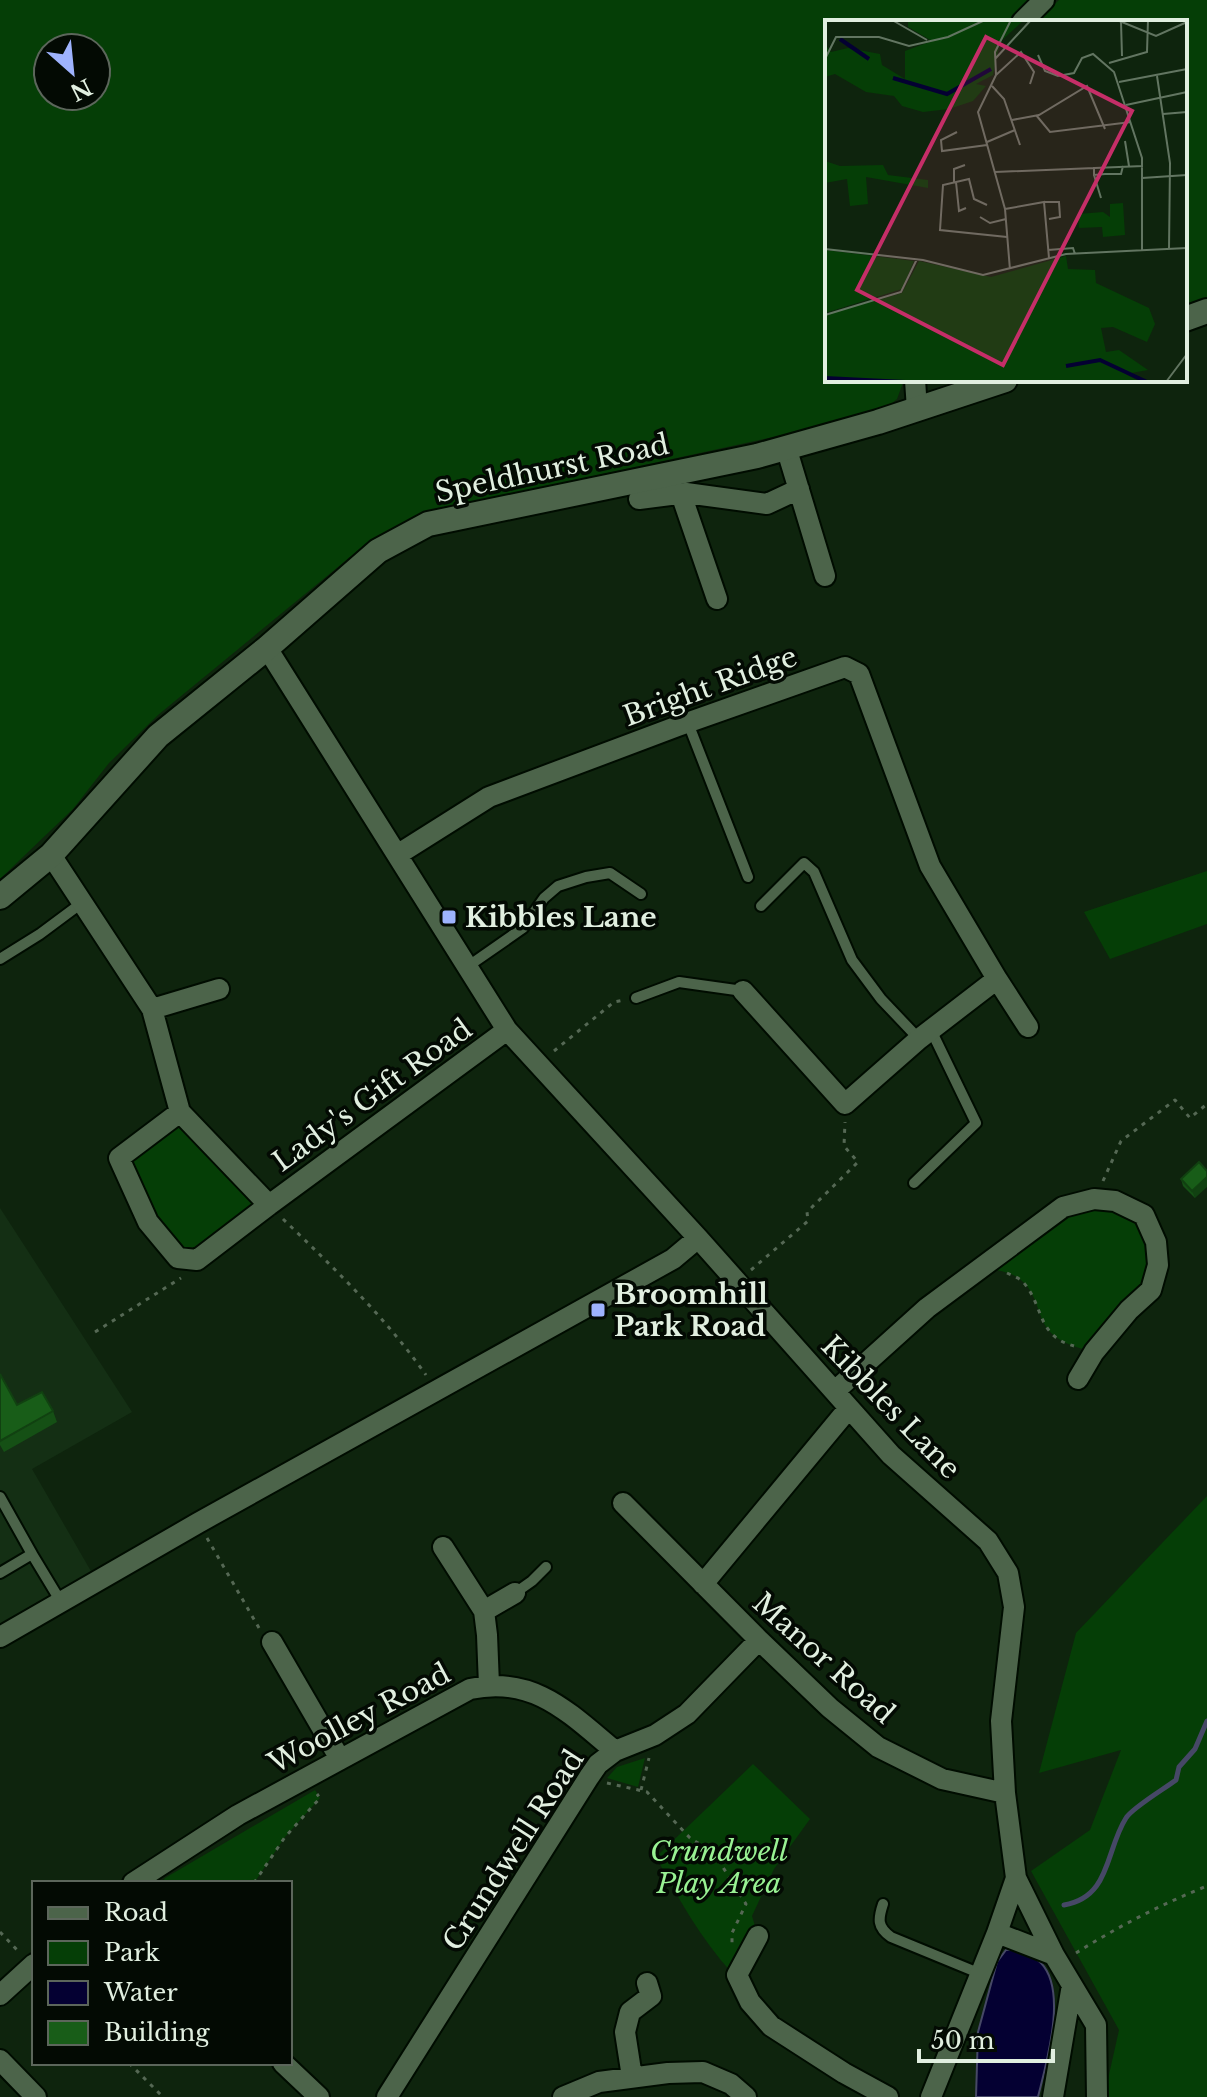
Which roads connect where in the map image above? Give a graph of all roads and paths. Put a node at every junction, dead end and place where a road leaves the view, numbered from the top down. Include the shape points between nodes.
1 (1044, 0) edge
2 (1024, 20) edge
3 (1207, 311) edge
4 (1187, 318) edge
5 (915, 382) edge
6 (999, 382) edge
7 (917, 409) junction
8 (786, 447) junction
9 (799, 489) junction
10 (681, 494) junction
11 (639, 499) dead end
12 (825, 576) dead end
13 (717, 599) dead end
14 (267, 648) junction
15 (688, 723) junction
16 (51, 855) junction
17 (397, 855) junction
18 (748, 877) dead end
19 (641, 894) dead end
20 (0, 897) edge
21 (83, 902) junction
22 (761, 906) dead end
23 (0, 959) edge
24 (467, 967) junction
25 (997, 979) junction
26 (219, 989) dead end
27 (743, 991) joint
28 (636, 998) joint
29 (152, 1009) junction
30 (1028, 1027) dead end
31 (507, 1030) junction
32 (925, 1034) junction
33 (538, 1063) junction
34 (845, 1104) junction
35 (1207, 1104) edge
36 (180, 1112) junction
37 (914, 1183) dead end
38 (1094, 1199) junction
39 (269, 1205) junction
40 (698, 1238) junction
41 (197, 1260) junction
42 (980, 1267) junction
43 (736, 1283) junction
44 (95, 1332) dead end
45 (1094, 1352) junction
46 (1078, 1379) dead end
47 (438, 1391) junction
48 (835, 1391) junction
49 (849, 1408) junction
50 (0, 1497) edge
51 (623, 1503) dead end
52 (198, 1523) junction
53 (443, 1547) dead end
54 (32, 1554) junction
55 (546, 1567) dead end
56 (0, 1573) edge
57 (703, 1584) junction
58 (515, 1593) joint
59 (61, 1602) junction
60 (484, 1611) junction
61 (0, 1637) edge
62 (759, 1640) junction
63 (272, 1642) joint
64 (489, 1685) junction
65 (655, 1735) junction
66 (615, 1751) junction
67 (340, 1759) junction
68 (308, 1776) junction
69 (589, 1777) junction
70 (641, 1790) junction
71 (1005, 1793) junction
72 (1016, 1878) junction
73 (136, 1881) edge
74 (255, 1881) edge
75 (1207, 1886) edge
76 (883, 1904) dead end
77 (0, 1932) edge
78 (997, 1933) junction
79 (758, 1936) dead end
80 (1057, 1959) junction
81 (32, 1964) edge
82 (32, 1966) edge
83 (981, 1974) junction
84 (737, 1975) junction
85 (647, 1983) dead end
86 (1072, 1985) junction
87 (0, 1995) edge
88 (0, 2060) edge
89 (131, 2065) edge
90 (285, 2065) edge
91 (632, 2077) junction
92 (36, 2097) edge
93 (163, 2097) edge
94 (319, 2097) edge
95 (387, 2097) edge
96 (563, 2097) edge
97 (746, 2097) edge
98 (888, 2097) edge
99 (931, 2097) edge
100 (1053, 2097) edge
101 (1097, 2097) edge

1 - 2 street
3 - 4 street
5 - 7 street
6 - 7 street, Speldhurst Road
7 - 8 street, Speldhurst Road
8 - 9 street
8 - 14 street, Speldhurst Road via 428,524 378,551
9 - 10 street via 767,504
9 - 12 street
10 - 11 street
10 - 13 street
14 - 16 street, Speldhurst Road via 158,736
14 - 17 street, Kibbles Lane
15 - 17 street, Bright Ridge via 489,797
15 - 18 lane
15 - 25 street, Bright Ridge via 845,667 859,674 930,866
16 - 20 street, Speldhurst Road
16 - 21 street, Lady's Gift Road
17 - 24 street, Kibbles Lane
19 - 24 lane via 610,873 558,886 523,928
21 - 23 lane
21 - 29 street, Lady's Gift Road
22 - 32 lane via 804,863 814,872 852,960 881,999
24 - 31 street, Kibbles Lane
25 - 30 street, Bright Ridge
25 - 32 street
26 - 29 street
27 - 28 lane via 679,982
27 - 34 street
28 - 33 path via 614,1002
29 - 36 street, Lady's Gift Road
31 - 33 street, Kibbles Lane
31 - 39 street, Lady's Gift Road
32 - 34 street
32 - 37 lane via 976,1123
33 - 40 street, Kibbles Lane
34 - 43 path via 844,1146 858,1162 807,1212 808,1221
35 - 38 path via 1190,1118 1175,1100 1121,1141
36 - 39 street, Lady's Gift Road
36 - 41 street via 119,1158 148,1222 178,1258
38 - 42 street via 1063,1207
38 - 45 street via 1115,1201 1144,1215 1156,1242 1158,1265 1151,1290
39 - 41 street, Lady's Gift Road
39 - 47 path via 354,1287
40 - 43 street, Kibbles Lane
40 - 47 street via 673,1259
41 - 44 path via 180,1279
42 - 45 path via 1022,1281 1051,1334
42 - 48 street
43 - 48 street, Kibbles Lane
45 - 46 street
47 - 52 street
48 - 49 street, Kibbles Lane
49 - 57 street
49 - 71 street, Kibbles Lane via 891,1455 988,1541 1008,1573 1014,1607 1001,1721
50 - 54 lane
51 - 57 street, Manor Road
52 - 59 street
52 - 63 path
53 - 60 street
54 - 56 lane
54 - 59 lane
55 - 58 lane
57 - 62 street, Manor Road
58 - 60 street
59 - 61 street
60 - 64 street
62 - 65 street, Crundwell Road via 687,1714
62 - 71 street, Manor Road via 878,1747 942,1779
63 - 67 street
64 - 66 street, Woolley Road via 531,1690 566,1710
64 - 67 street, Woolley Road via 470,1689
65 - 66 street, Crundwell Road
65 - 70 path
66 - 69 street, Crundwell Road
67 - 68 street, Woolley Road
68 - 73 street, Woolley Road
68 - 74 path via 320,1798
69 - 70 path
69 - 95 street, Crundwell Road
70 - 84 path via 690,1838 714,1853 746,1904 732,1933
71 - 72 street, Kibbles Lane
72 - 78 street
72 - 80 street, Kibbles Lane
75 - 80 path
76 - 83 lane via 880,1926 891,1937
77 - 81 path
78 - 80 street
78 - 83 street
79 - 84 street
80 - 86 street, Kibbles Lane
82 - 87 street
83 - 99 street
84 - 98 street via 750,2002 771,2026
85 - 91 street via 651,1996 630,2012 625,2032
86 - 100 street
86 - 101 street, Kibbles Lane via 1096,2025
88 - 92 street
89 - 93 path
90 - 94 street
91 - 96 street via 599,2082
91 - 97 street via 703,2072

